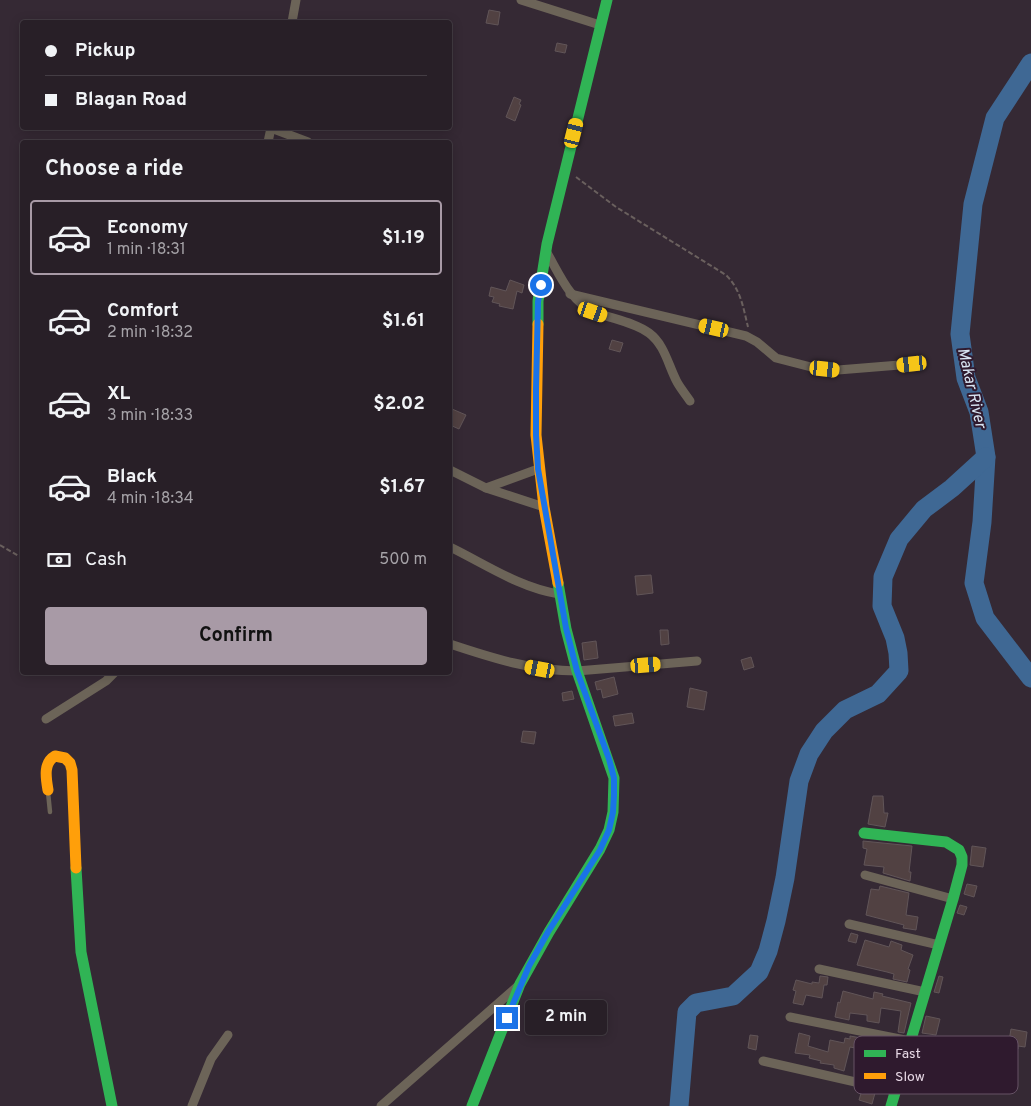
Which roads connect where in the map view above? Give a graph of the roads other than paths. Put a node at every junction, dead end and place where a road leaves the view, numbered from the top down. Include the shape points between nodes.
1 (296, 0) edge
2 (521, 0) edge
3 (607, 0) edge
4 (292, 20) edge
5 (600, 25) junction
6 (276, 130) edge
7 (303, 140) edge
8 (546, 251) junction
9 (570, 294) junction
10 (912, 364) dead end
11 (690, 401) dead end
12 (538, 469) junction
13 (452, 471) edge
14 (486, 488) junction
15 (544, 507) junction
16 (452, 548) edge
17 (559, 594) junction
18 (452, 645) edge
19 (697, 661) dead end
20 (577, 671) junction
21 (112, 675) edge
22 (46, 719) dead end
23 (48, 790) joint
24 (50, 812) dead end
25 (864, 833) dead end
26 (865, 875) dead end
27 (953, 900) junction
28 (849, 924) dead end
29 (940, 945) junction
30 (819, 969) dead end
31 (520, 984) junction
32 (925, 992) junction
33 (790, 1018) dead end
34 (228, 1035) dead end
35 (884, 1036) edge
36 (912, 1036) edge
37 (763, 1061) dead end
38 (854, 1082) edge
39 (112, 1106) edge
40 (192, 1106) edge
41 (381, 1106) edge
42 (472, 1106) edge

1 - 4 street
2 - 5 street
3 - 5 street
5 - 8 street
6 - 7 street
8 - 9 street
8 - 12 street via 538,302
9 - 10 street via 746,336 776,358 811,368 838,370
9 - 11 street via 593,312 649,333 659,344
12 - 14 street
12 - 15 street
13 - 14 street
14 - 15 street
15 - 17 street
16 - 17 street via 530,587
17 - 20 street
18 - 20 street via 513,664
19 - 20 street
20 - 31 street via 614,778 613,812 600,850 548,932
21 - 22 street
23 - 24 lane
23 - 39 street via 46,771 54,756 61,756 71,764 81,952
25 - 27 street via 933,840 959,850 962,865
26 - 27 street
27 - 29 street
28 - 29 street
29 - 32 street
30 - 32 street
31 - 41 street
31 - 42 street
32 - 36 street
33 - 35 street
34 - 40 street via 211,1059
37 - 38 street

